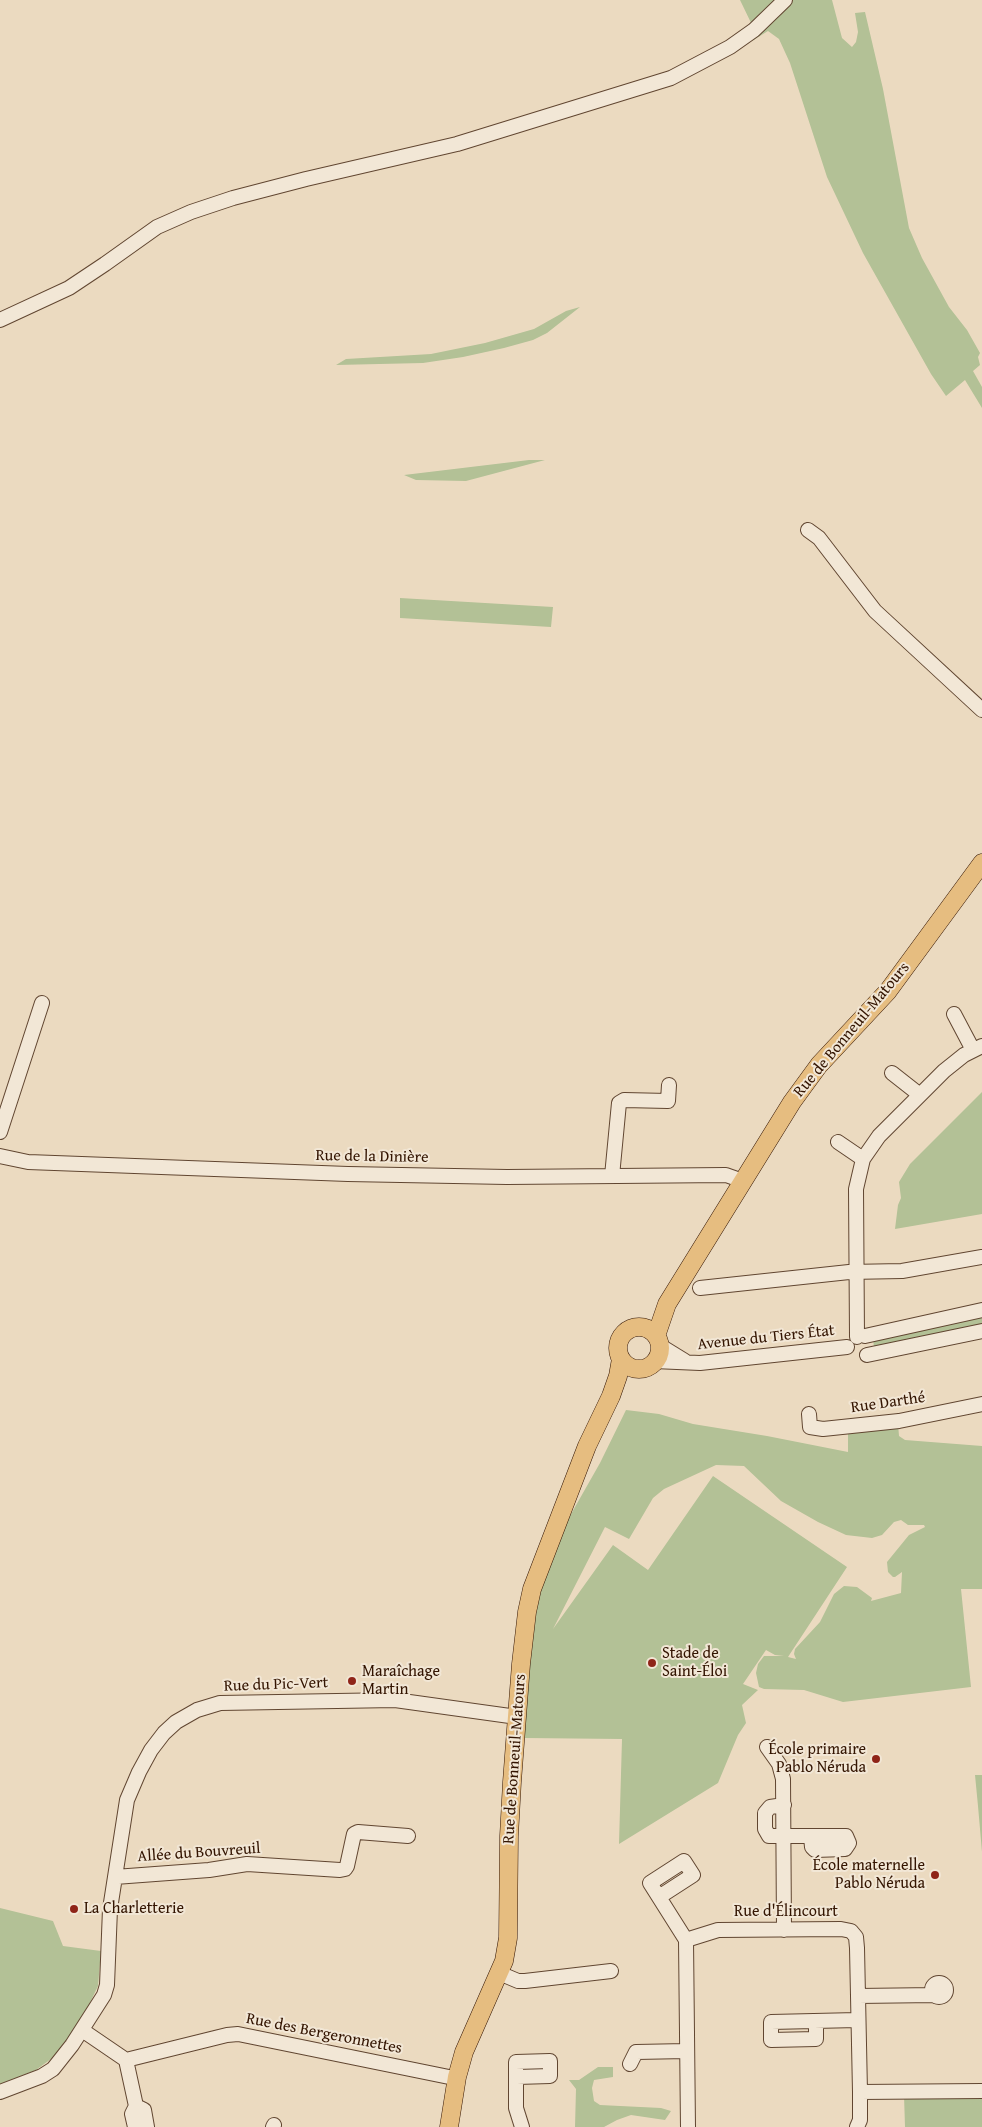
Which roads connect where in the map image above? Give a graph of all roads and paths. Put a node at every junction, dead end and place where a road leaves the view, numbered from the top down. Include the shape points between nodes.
1 (785, 0) edge
2 (0, 320) edge
3 (808, 530) dead end
4 (982, 710) edge
5 (982, 863) edge
6 (42, 1003) dead end
7 (954, 1014) dead end
8 (977, 1048) edge
9 (892, 1073) dead end
10 (669, 1085) dead end
11 (920, 1094) junction
12 (0, 1132) edge
13 (838, 1142) dead end
14 (0, 1156) edge
15 (863, 1159) junction
16 (612, 1176) junction
17 (743, 1181) junction
18 (982, 1257) edge
19 (856, 1272) junction
20 (700, 1288) dead end
21 (667, 1304) junction
22 (982, 1310) edge
23 (640, 1327) junction
24 (982, 1331) edge
25 (856, 1340) junction
26 (657, 1348) junction
27 (628, 1364) junction
28 (982, 1404) edge
29 (809, 1414) dead end
30 (517, 1716) junction
31 (767, 1747) dead end
32 (784, 1805) junction
33 (408, 1836) dead end
34 (784, 1836) junction
35 (811, 1837) dead end
36 (115, 1877) junction
37 (659, 1897) junction
38 (784, 1930) junction
39 (686, 1940) junction
40 (611, 1971) dead end
41 (499, 1973) junction
42 (935, 1995) dead end
43 (858, 1996) junction
44 (858, 2020) junction
45 (816, 2021) dead end
46 (82, 2030) junction
47 (686, 2051) junction
48 (126, 2060) junction
49 (630, 2064) dead end
50 (457, 2077) junction
51 (517, 2077) dead end
52 (982, 2091) edge
53 (0, 2092) edge
54 (860, 2092) junction
55 (451, 2104) junction
56 (136, 2106) junction
57 (134, 2127) edge
58 (147, 2127) edge
59 (440, 2127) edge
60 (449, 2127) edge
61 (522, 2127) edge
62 (688, 2127) edge
63 (856, 2127) edge

1 - 2 street via 754,30 730,47 671,78 457,144 306,179 191,212 157,227 69,288
3 - 4 street via 819,538 875,611
5 - 17 main road, Rue de Bonneuil-Matours via 888,991 806,1082
6 - 12 street
7 - 8 street
8 - 11 street via 953,1063
9 - 11 street
10 - 16 street via 668,1101 624,1100 619,1103
11 - 15 street via 879,1136
13 - 15 street
14 - 16 street, Rue de la Dinière via 28,1162 348,1174
15 - 19 street via 856,1190
16 - 17 street, Rue de la Dinière via 726,1175
17 - 21 main road, Rue de Bonneuil-Matours
18 - 19 street via 902,1271
19 - 20 street
19 - 25 street
21 - 23 main road, Rue de Bonneuil-Matours
21 - 26 main road, Rue de Bonneuil-Matours
22 - 25 street, Avenue du Tiers État
23 - 26 main road via 648,1329
23 - 27 main road via 630,1329 620,1337 618,1347
24 - 25 street via 848,1357
25 - 26 street, Avenue du Tiers État via 688,1363
26 - 27 main road via 645,1368
27 - 30 main road, Rue de Bonneuil-Matours via 586,1446 532,1589
28 - 29 street, Rue Darthé via 899,1421 823,1429 810,1427
30 - 36 street, Rue du Pic-Vert via 395,1700 228,1703 197,1710 166,1730 139,1772 127,1800
30 - 41 main road, Rue de Bonneuil-Matours via 509,1836 509,1926
31 - 32 street via 782,1772
32 - 34 street
32 - 34 street via 768,1809 765,1813 769,1836
33 - 36 street, Allée du Bouvreuil via 354,1834 347,1866 340,1870 247,1864
34 - 35 street
34 - 38 street
36 - 46 street, Rue du Pic-Vert via 106,1990
37 - 37 street via 693,1875 684,1860 650,1883
37 - 39 street
38 - 39 street, Rue d'Élincourt via 718,1930
38 - 43 street, Rue d'Élincourt via 851,1931 856,1937
39 - 47 street
40 - 41 street via 524,1981
41 - 50 main road, Rue de Bonneuil-Matours via 464,2052
42 - 43 street
43 - 44 street, Rue d'Élincourt
44 - 45 street
44 - 54 street, Rue d'Élincourt
46 - 48 street
46 - 53 street, Rue du Pic-Vert via 48,2073
47 - 49 street via 636,2052
47 - 62 street
48 - 50 street, Rue des Bergeronnettes via 238,2034
48 - 56 street
50 - 55 main road, Rue de Bonneuil-Matours
51 - 61 street via 516,2108
52 - 54 street
54 - 63 street, Rue d'Élincourt via 860,2120
55 - 59 street
55 - 60 main road, Rue de Bonneuil-Matours
56 - 57 street via 132,2114
56 - 58 street via 144,2110

